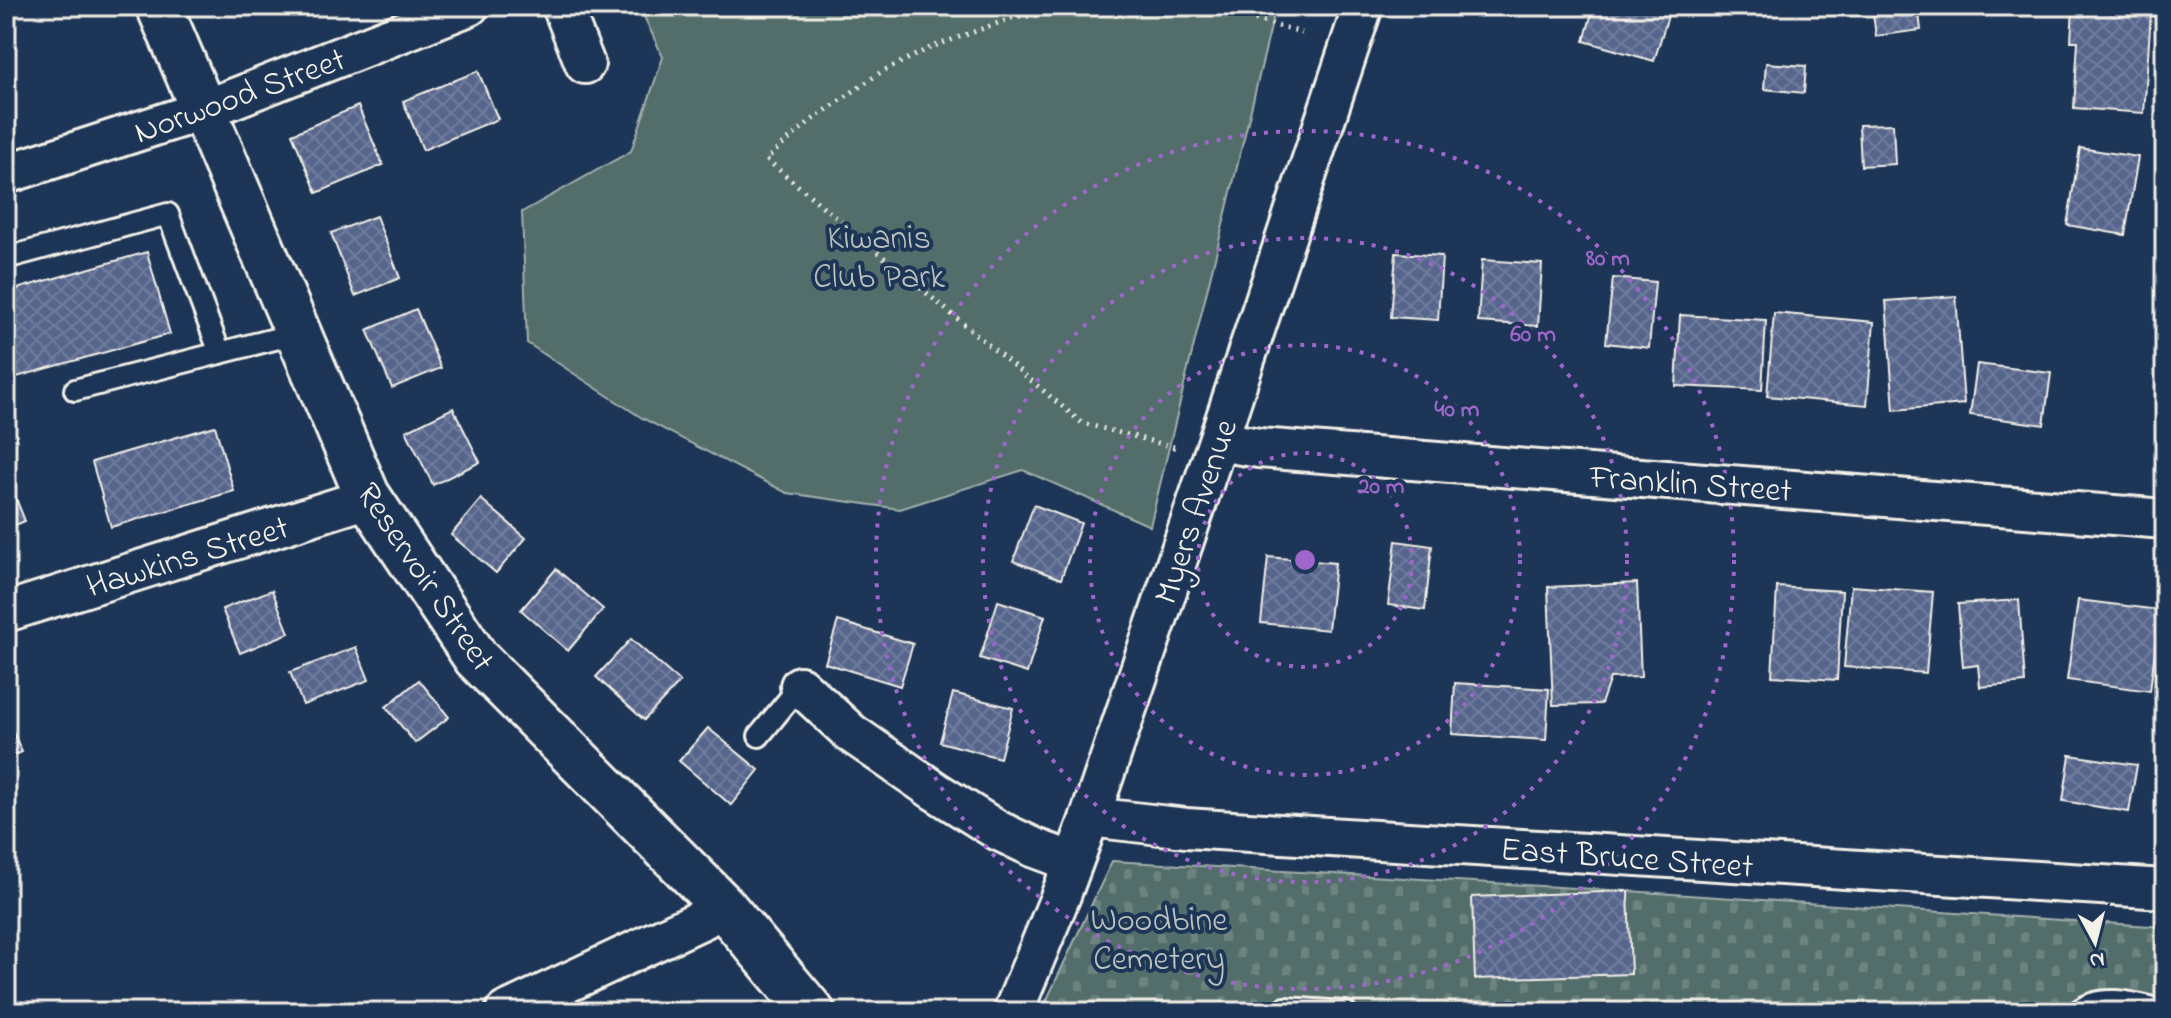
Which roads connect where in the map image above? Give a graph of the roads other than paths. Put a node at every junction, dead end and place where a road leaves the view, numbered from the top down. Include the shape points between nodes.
1 (159, 6) edge
2 (469, 6) edge
3 (562, 6) edge
4 (1363, 6) edge
5 (585, 64) dead end
6 (204, 110) junction
7 (6, 174) edge
8 (6, 258) edge
9 (298, 333) junction
10 (220, 353) junction
11 (75, 390) dead end
12 (1220, 435) junction
13 (367, 495) junction
14 (2165, 519) edge
15 (6, 612) edge
16 (800, 686) joint
17 (759, 736) dead end
18 (1090, 817) junction
19 (1073, 862) junction
20 (2165, 889) edge
21 (723, 906) junction
22 (2165, 1011) edge
23 (505, 1012) edge
24 (812, 1012) edge
25 (1013, 1012) edge
26 (1285, 1012) edge
27 (1345, 1012) edge
28 (2077, 1012) edge

1 - 6 main road, Reservoir Street
2 - 6 street, Norwood Street
3 - 5 street
4 - 12 street, Myers Avenue
6 - 7 street, Norwood Street
6 - 9 main road, Reservoir Street
8 - 10 lane via 168,214
9 - 10 lane
9 - 13 main road, Reservoir Street
10 - 11 lane
12 - 14 street, Franklin Street via 1259,448
12 - 18 street, Myers Avenue
13 - 15 street, Hawkins Street
13 - 21 main road, Reservoir Street via 476,658
16 - 17 lane
16 - 19 street via 851,733 935,791 997,830
18 - 19 street, Myers Avenue
18 - 20 street, East Bruce Street via 1186,828
19 - 25 street, Myers Avenue
21 - 23 street
21 - 24 main road, Reservoir Street
22 - 28 lane via 2114,1001
26 - 27 lane

